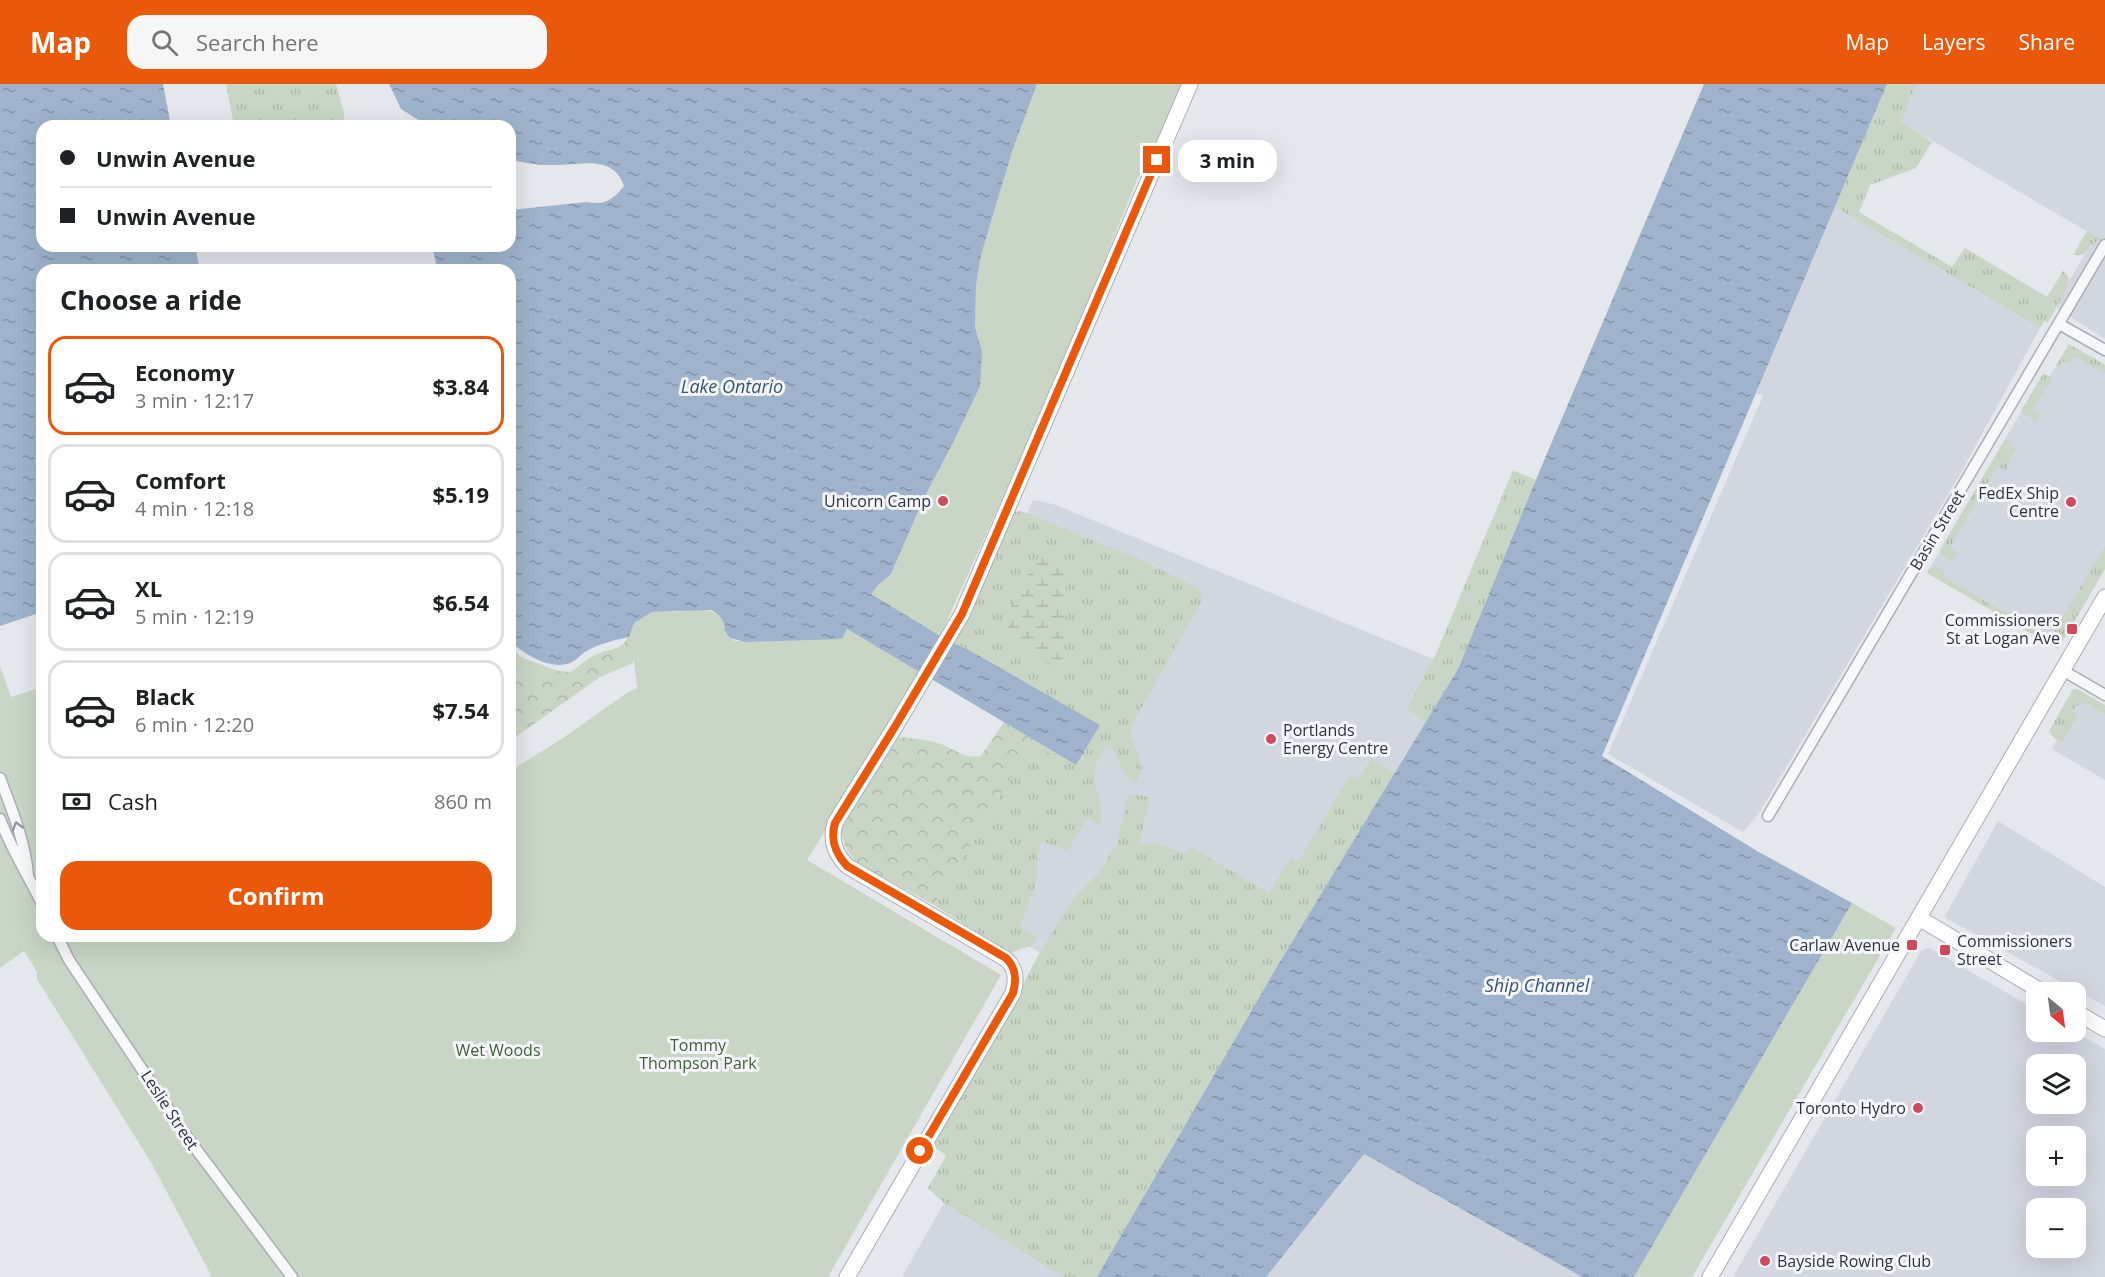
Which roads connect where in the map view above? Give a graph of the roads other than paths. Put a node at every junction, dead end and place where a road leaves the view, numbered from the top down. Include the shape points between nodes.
1 (1190, 84) edge
2 (2105, 245) edge
3 (2059, 324) junction
4 (2105, 350) edge
5 (2105, 597) edge
6 (2062, 670) junction
7 (2105, 695) edge
8 (0, 778) edge
9 (1768, 816) dead end
10 (0, 819) edge
11 (28, 875) junction
12 (36, 892) edge
13 (1919, 918) junction
14 (60, 942) edge
15 (2026, 982) edge
16 (2086, 1018) edge
17 (2105, 1029) edge
18 (292, 1277) edge
19 (847, 1277) edge
20 (1710, 1277) edge

1 - 19 street via 962,614 835,823 834,845 847,866 1006,958 1015,972 1016,983
2 - 3 street, Basin Street
3 - 4 street
3 - 9 street, Basin Street
5 - 6 street
6 - 7 street
6 - 13 street
11 -> 8 street via 14,814
10 - 11 street
11 - 12 street
13 - 15 street
13 - 20 street
14 - 18 street, Leslie Street via 187,1137
16 - 17 street

